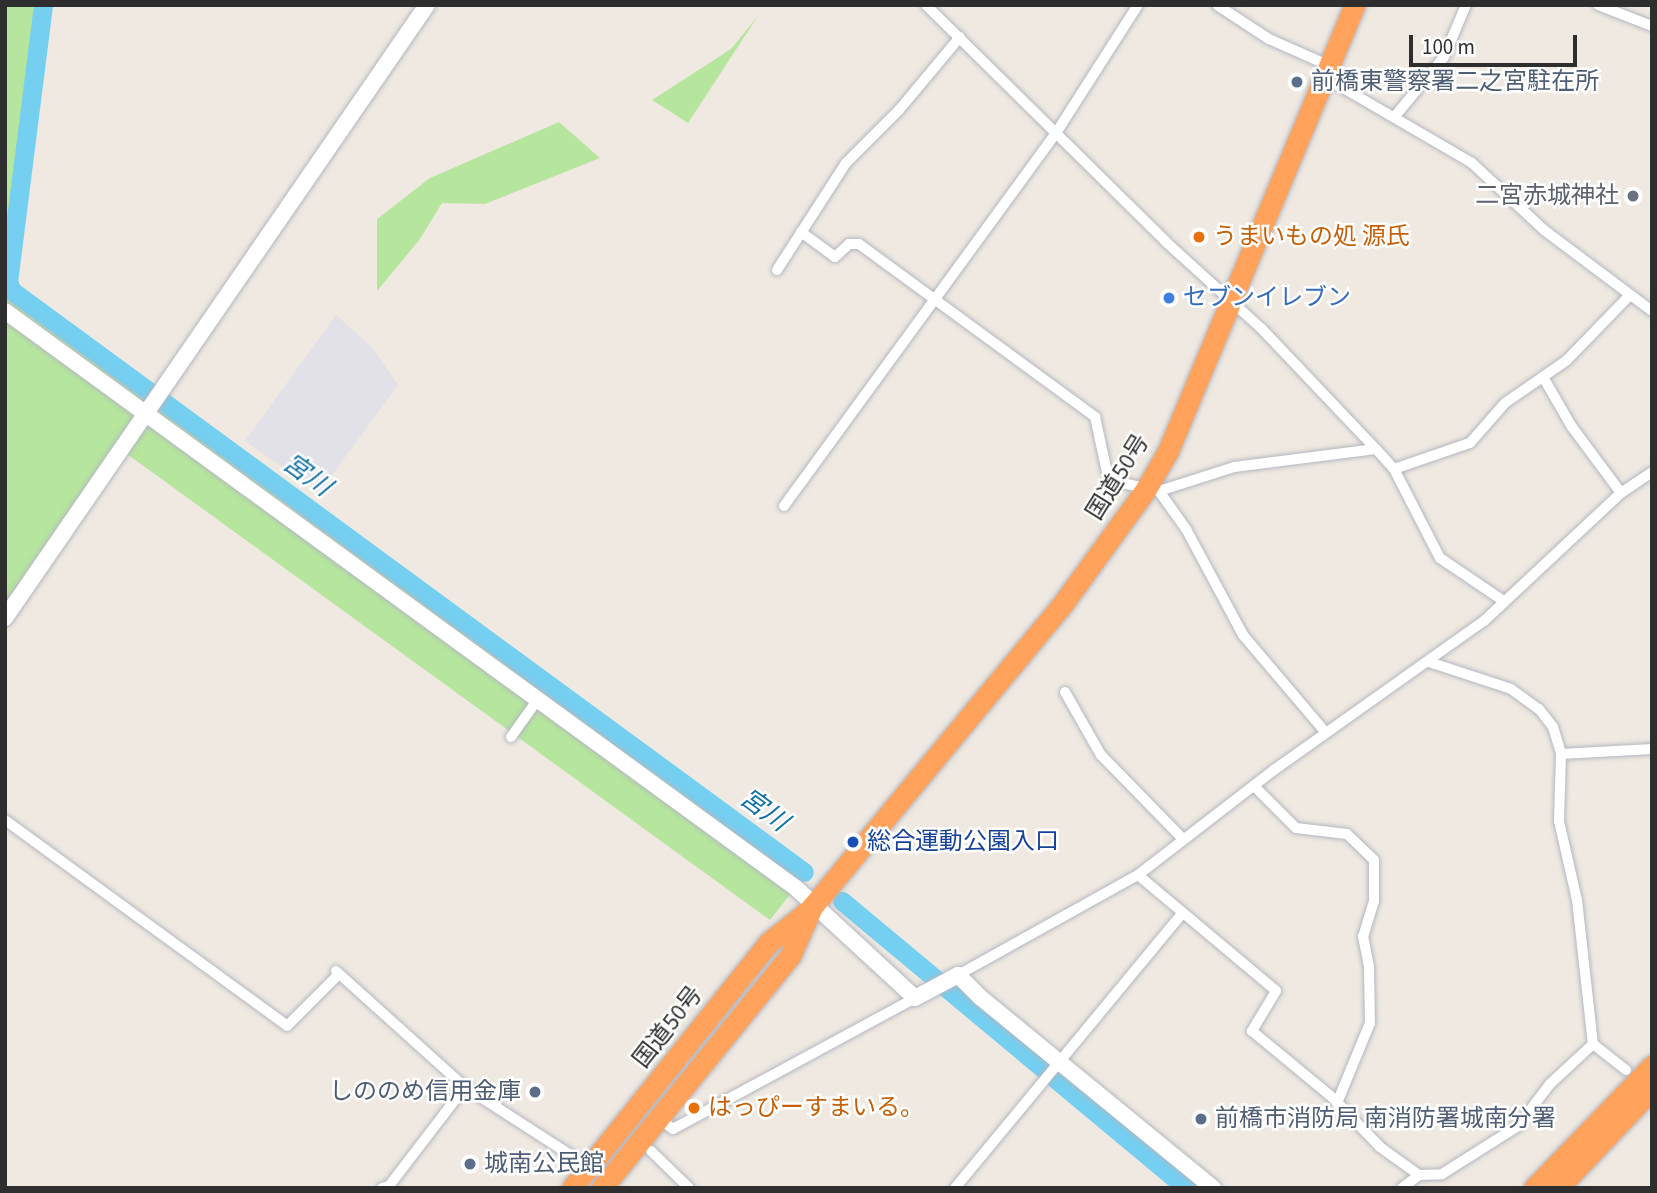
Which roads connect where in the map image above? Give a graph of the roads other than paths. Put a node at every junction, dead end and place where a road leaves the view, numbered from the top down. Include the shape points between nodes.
1 (427, 5) edge
2 (1138, 5) edge
3 (1217, 5) edge
4 (1355, 5) edge
5 (1466, 5) edge
6 (1598, 5) edge
7 (934, 8) edge
8 (1652, 26) edge
9 (960, 37) junction
10 (1328, 72) junction
11 (1396, 115) junction
12 (1056, 134) junction
13 (801, 232) junction
14 (778, 270) dead end
15 (1628, 297) junction
16 (934, 300) junction
17 (1229, 302) junction
18 (5, 311) edge
19 (1652, 311) edge
20 (5, 322) edge
21 (1543, 377) junction
22 (146, 414) junction
23 (1376, 449) junction
24 (1394, 469) junction
25 (1652, 472) edge
26 (1152, 490) junction
27 (1621, 493) junction
28 (784, 506) dead end
29 (1505, 602) junction
30 (5, 618) edge
31 (1429, 662) junction
32 (1065, 692) dead end
33 (535, 703) junction
34 (1326, 733) junction
35 (511, 737) dead end
36 (1652, 749) edge
37 (1561, 754) junction
38 (1254, 786) junction
39 (5, 820) edge
40 (1183, 839) junction
41 (1138, 875) junction
42 (812, 908) junction
43 (1182, 914) junction
44 (953, 977) junction
45 (921, 994) junction
46 (1594, 1044) junction
47 (1058, 1064) junction
48 (1652, 1066) edge
49 (1626, 1070) dead end
50 (465, 1087) junction
51 (1652, 1089) edge
52 (1337, 1103) junction
53 (658, 1117) junction
54 (651, 1150) dead end
55 (589, 1167) junction
56 (1419, 1175) junction
57 (382, 1188) edge
58 (572, 1188) edge
59 (602, 1188) edge
60 (689, 1188) edge
61 (955, 1188) edge
62 (1213, 1188) edge
63 (1402, 1188) edge
64 (1534, 1188) edge
65 (1558, 1188) edge

1 - 22 street
2 - 12 street
3 - 10 street
4 - 10 highway, 国道50号
5 - 11 street via 1444,57
6 - 8 street
7 - 9 street
9 - 12 street
9 - 13 street via 899,110 846,163
10 - 11 street
10 - 17 highway, 国道50号
11 - 15 street via 1472,163 1544,230
12 - 16 street
12 - 17 street
13 - 14 street
13 - 16 street via 835,257 856,242
15 - 19 street
15 - 21 street via 1567,360
16 - 26 street via 1095,417 1110,479
16 - 28 street
17 - 23 street via 1261,328
17 - 26 highway, 国道50号
18 - 22 street
20 - 22 street
21 - 24 street via 1505,403 1460,450
21 - 27 street via 1572,427
22 - 30 street
22 - 33 street
23 - 24 street
23 - 26 street via 1234,467
24 - 29 street via 1440,558
25 - 27 street
26 - 34 street via 1186,529 1243,635
26 - 42 highway, 国道50号
27 - 29 street
29 - 31 street
31 - 34 street
31 - 37 street via 1521,694 1547,717
32 - 40 street via 1101,755
33 - 35 street
33 - 42 street via 796,888
34 - 38 street
36 - 37 street
37 - 46 street via 1559,821 1577,900
38 - 40 street
38 - 52 street via 1296,828 1347,834 1374,860 1374,901 1363,936 1370,971 1370,1023
39 - 50 street via 287,1026 337,973
40 - 41 street
41 - 43 street
41 - 44 street
42 - 45 street
42 - 53 highway, 国道50号 via 790,956
42 - 55 highway, 国道50号 via 768,943
43 - 47 street
43 - 52 street via 1276,991 1252,1031
44 - 45 street
44 - 47 street
45 - 53 street via 673,1129
46 - 49 street
46 - 56 street via 1550,1084 1518,1126 1442,1174
47 - 61 street
47 - 62 street
48 - 64 highway
50 - 55 street
50 - 57 street via 389,1186
51 - 65 highway
52 - 56 street via 1371,1139
53 - 59 highway, 国道50号
54 - 60 street
55 - 58 highway, 国道50号
56 - 63 street

